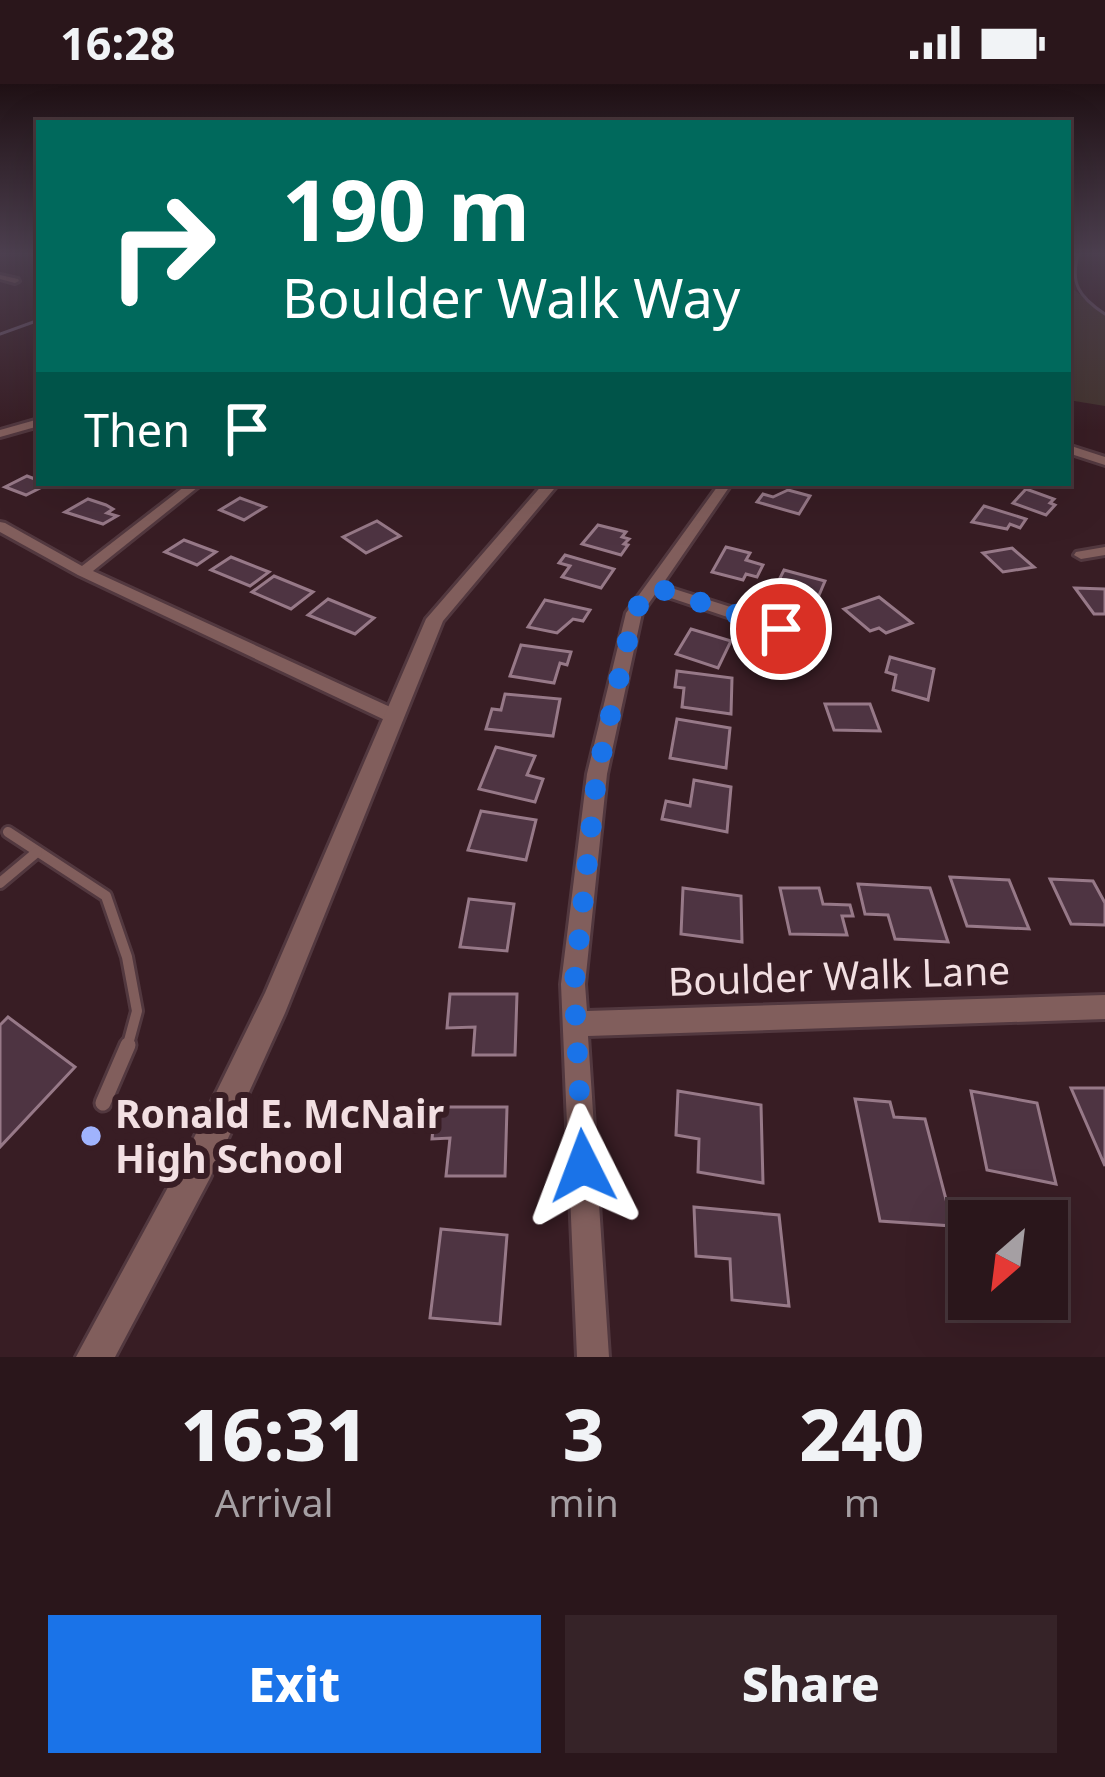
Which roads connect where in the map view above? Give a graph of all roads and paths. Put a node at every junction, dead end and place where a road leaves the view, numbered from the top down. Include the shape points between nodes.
1 (36, 423) edge
2 (0, 434) edge
3 (1071, 450) edge
4 (1105, 460) edge
5 (193, 486) edge
6 (549, 486) edge
7 (724, 486) edge
8 (0, 526) edge
9 (1105, 551) edge
10 (1081, 555) dead end
11 (82, 572) junction
12 (651, 586) junction
13 (797, 644) dead end
14 (393, 716) junction
15 (8, 832) dead end
16 (37, 852) junction
17 (0, 883) edge
18 (1105, 1007) edge
19 (575, 1024) junction
20 (103, 1103) dead end
21 (95, 1357) edge
22 (593, 1357) edge

1 - 2 street
3 - 4 street
5 - 11 street
6 - 14 street via 435,619
7 - 12 street
8 - 11 street
9 - 10 street
11 - 14 street
12 - 13 street via 781,629
12 - 19 street via 634,613 597,774
14 - 21 street via 275,1003
15 - 16 lane
16 - 17 lane
16 - 20 lane via 106,896 127,957 136,1011
18 - 19 street, Boulder Walk Lane
19 - 22 street

